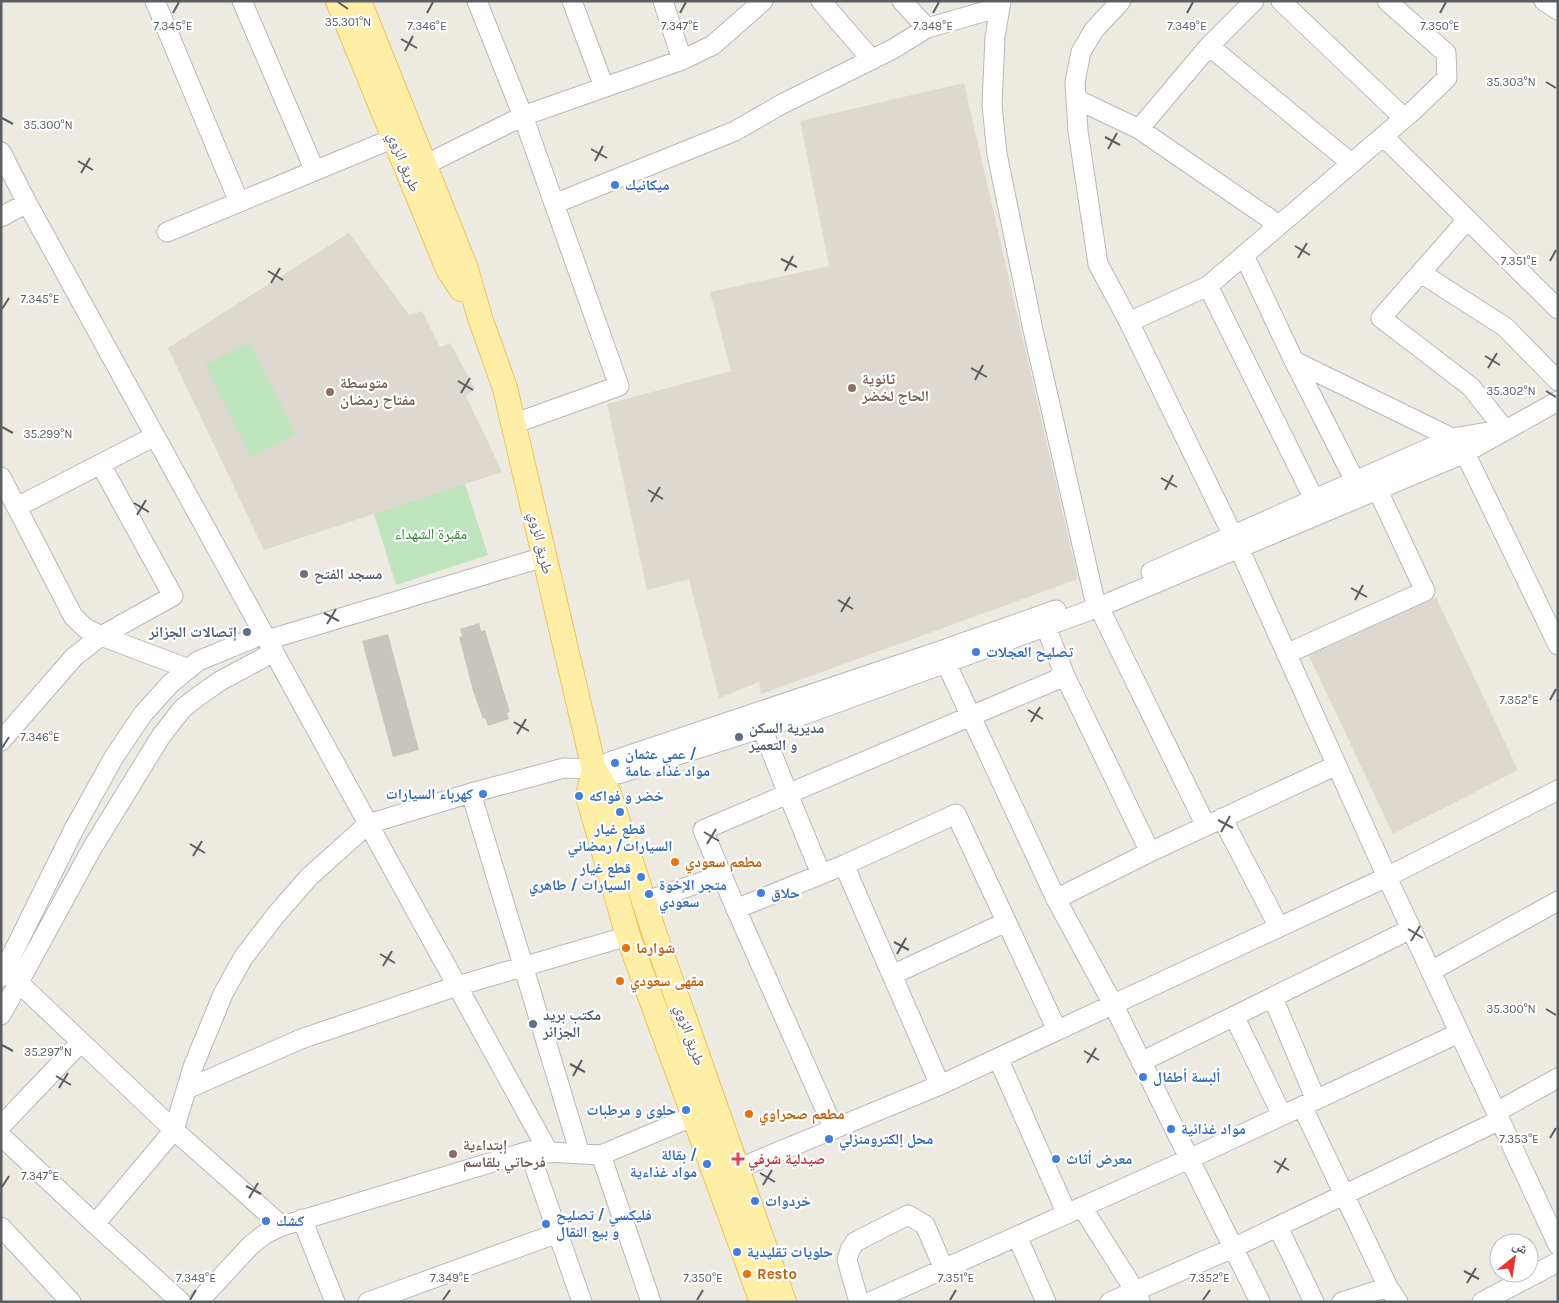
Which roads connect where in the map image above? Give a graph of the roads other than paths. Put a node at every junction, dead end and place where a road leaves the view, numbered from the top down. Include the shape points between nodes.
1 (155, 1) edge
2 (242, 1) edge
3 (338, 1) edge
4 (359, 1) edge
5 (476, 1) edge
6 (572, 1) edge
7 (663, 1) edge
8 (763, 1) edge
9 (821, 1) edge
10 (902, 1) edge
11 (1121, 1) edge
12 (1254, 1) edge
13 (1281, 1) edge
14 (1387, 1) edge
15 (1544, 1) edge
16 (1000, 4) edge
17 (1558, 10) edge
18 (927, 28) junction
19 (1209, 46) junction
20 (682, 60) junction
21 (872, 60) junction
22 (604, 87) junction
23 (1076, 99) junction
24 (523, 116) junction
25 (1404, 118) junction
26 (1139, 129) junction
27 (1383, 136) junction
28 (394, 138) junction
29 (1, 152) edge
30 (1352, 163) junction
31 (416, 168) junction
32 (315, 171) junction
33 (239, 202) junction
34 (27, 203) junction
35 (554, 204) junction
36 (1, 217) edge
37 (1467, 220) junction
38 (1279, 225) junction
39 (167, 232) dead end
40 (1244, 255) junction
41 (1421, 273) junction
42 (1208, 286) junction
43 (1558, 310) edge
44 (1129, 322) junction
45 (1294, 361) junction
46 (1558, 381) edge
47 (1558, 401) edge
48 (513, 424) junction
49 (1505, 430) junction
50 (155, 436) junction
51 (1452, 438) junction
52 (1465, 453) junction
53 (101, 464) junction
54 (1, 477) edge
55 (1367, 482) junction
56 (1314, 499) junction
57 (17, 507) junction
58 (1235, 542) junction
59 (544, 556) junction
60 (1097, 602) junction
61 (1553, 621) edge
62 (1043, 622) junction
63 (101, 636) junction
64 (268, 642) junction
65 (1558, 645) edge
66 (1286, 654) junction
67 (943, 657) junction
68 (189, 669) junction
69 (1065, 676) junction
70 (970, 716) junction
71 (761, 720) junction
72 (1, 741) edge
73 (1336, 765) junction
74 (594, 769) junction
75 (1558, 790) edge
76 (471, 793) junction
77 (788, 794) junction
78 (1214, 822) junction
79 (368, 824) junction
80 (1150, 852) junction
81 (844, 865) junction
82 (821, 874) junction
83 (722, 875) junction
84 (1387, 877) junction
85 (1056, 899) junction
86 (644, 902) junction
87 (1557, 903) edge
88 (736, 909) junction
89 (1006, 922) junction
90 (1279, 927) junction
91 (1411, 930) junction
92 (628, 936) junction
93 (524, 966) junction
94 (1431, 971) junction
95 (892, 976) junction
96 (1, 977) edge
97 (19, 983) junction
98 (457, 986) junction
99 (1273, 998) junction
100 (1113, 1004) junction
101 (1, 1015) edge
102 (1234, 1016) junction
103 (1057, 1030) junction
104 (1459, 1033) junction
105 (81, 1042) junction
106 (998, 1058) junction
107 (1141, 1062) junction
108 (1558, 1078) edge
109 (940, 1085) junction
110 (187, 1089) junction
111 (1309, 1103) junction
112 (1282, 1115) junction
113 (694, 1116) junction
114 (1498, 1116) junction
115 (1, 1126) edge
116 (834, 1129) junction
117 (174, 1130) junction
118 (1, 1136) edge
119 (529, 1152) junction
120 (549, 1153) junction
121 (580, 1154) junction
122 (601, 1156) junction
123 (1189, 1159) junction
124 (737, 1170) junction
125 (1344, 1195) junction
126 (1074, 1210) junction
127 (1551, 1213) edge
128 (302, 1219) junction
129 (95, 1224) junction
130 (282, 1226) junction
131 (1, 1227) edge
132 (1278, 1227) junction
133 (558, 1232) junction
134 (1016, 1236) junction
135 (1558, 1245) edge
136 (1234, 1248) junction
137 (1558, 1262) edge
138 (944, 1269) junction
139 (1393, 1294) edge
140 (1138, 1296) edge
141 (71, 1302) edge
142 (181, 1302) edge
143 (198, 1302) edge
144 (334, 1302) edge
145 (368, 1302) edge
146 (582, 1302) edge
147 (651, 1302) edge
148 (762, 1302) edge
149 (784, 1302) edge
150 (859, 1302) edge
151 (870, 1302) edge
152 (1046, 1302) edge
153 (1110, 1302) edge
154 (1260, 1302) edge
155 (1314, 1302) edge
156 (1342, 1302) edge
157 (1482, 1302) edge

1 - 33 street
2 - 32 street
3 - 28 main road, طريق الزوي
4 - 31 main road, طريق الزوي
5 - 24 street
6 - 22 street
7 - 20 street
8 - 20 street via 713,45
9 - 21 street
10 - 18 street
11 - 23 street via 1094,30 1082,52 1075,82
12 - 19 street
13 - 25 street
14 - 25 street via 1446,53 1447,78
15 - 17 street
16 - 18 street
16 - 60 street via 994,37 992,105 997,154 1033,330
18 - 21 street
19 - 26 street
19 - 30 street
20 - 22 street
21 - 35 street via 734,131
22 - 24 street
23 - 26 street
23 - 44 street via 1098,264
24 - 31 street
24 - 35 street
25 - 27 street
26 - 38 street
27 - 30 street
27 - 37 street
28 - 31 main road, طريق الزوي
28 - 32 street
29 - 34 street
30 - 38 street
31 - 48 main road, طريق الزوي via 466,269 505,388
32 - 33 street
33 - 39 street
34 - 36 street
34 - 50 street
35 - 48 street via 619,386
37 - 41 street
37 - 43 street
38 - 40 street
40 - 42 street
40 - 45 street
41 - 46 street via 1505,327
41 - 49 street via 1381,318 1471,388
42 - 44 street
42 - 56 street
44 - 58 street
45 - 51 street
45 - 55 street
47 - 49 street
48 - 59 main road, طريق الزوي
49 - 51 street
49 - 52 street
50 - 53 street
50 - 64 street
51 - 55 street
52 - 55 street
52 - 61 street
53 - 57 street
53 - 63 street via 173,596
54 - 57 street
55 - 56 street
55 - 58 street
55 - 66 street via 1425,591
56 - 58 street
57 - 63 street via 73,616 85,628
58 - 60 street
58 - 66 street
59 - 64 street
59 - 74 main road, طريق الزوي
60 - 62 street
60 - 78 street
61 - 65 street
62 - 67 street
62 - 69 street
63 - 68 street
63 - 72 street via 74,657
64 - 68 street via 198,661
64 - 79 street
64 - 97 street via 183,708 161,736 91,850
66 - 73 street
67 - 70 street
67 - 71 street via 806,714
68 - 96 street via 170,684 143,714 114,756 74,828
69 - 70 street
69 - 80 street
70 - 77 street
70 - 85 street
71 - 74 street via 612,761
71 - 77 street
73 - 78 street
73 - 84 street
74 - 76 street via 564,768
74 - 86 main road, طريق الزوي via 609,794
74 - 92 main road, طريق الزوي via 588,796
75 - 84 street
76 - 79 street
76 - 93 street
77 - 82 street
77 - 83 street via 703,830
78 - 80 street
78 - 90 street
79 - 98 street
79 - 110 street via 309,877 243,958 223,994
80 - 85 street
81 - 82 street
81 - 89 street via 956,814
81 - 95 street
82 - 88 street
83 - 86 street
83 - 88 street
84 - 90 street
84 - 91 street
85 - 100 street
86 - 124 main road, طريق الزوي
87 - 94 street
88 - 116 street
89 - 95 street
89 - 103 street
90 - 100 street
91 - 94 street
91 - 99 street
92 - 93 street
92 - 113 main road, طريق الزوي
93 - 98 street
93 - 121 street
94 - 104 street
95 - 109 street
97 - 101 street
97 - 105 street
98 - 110 street via 301,1039
98 - 120 street
99 - 102 street
99 - 111 street
100 - 103 street
100 - 107 street
102 - 107 street
102 - 112 street
103 - 106 street
104 - 111 street
104 - 114 street
105 - 115 street
105 - 117 street
106 - 109 street
106 - 126 street
107 - 123 street
108 - 114 street
109 - 116 street
110 - 117 street
111 - 112 street
111 - 125 street
112 - 123 street
113 - 122 street
113 - 148 main road, طريق الزوي
114 - 125 street
114 - 127 street
116 - 124 street
117 - 129 street
117 - 130 street
118 - 129 street
119 - 120 street
119 - 128 street
119 - 133 street
120 - 121 street
121 - 122 street
122 - 147 street
123 - 126 street
123 - 136 street
124 - 149 main road, طريق الزوي
125 - 132 street
125 - 139 street
126 - 134 street
126 - 140 street
127 - 135 street
128 - 130 street
128 - 144 street
129 - 142 street
130 - 143 street via 251,1245
131 - 141 street
132 - 136 street
132 - 155 street
133 - 145 street
133 - 146 street
134 - 138 street
134 - 152 street
136 - 140 street
136 - 154 street
137 - 157 street
138 - 150 street via 925,1225 908,1215 855,1242 850,1250 847,1260
138 - 151 street
139 - 156 street
140 - 153 street

